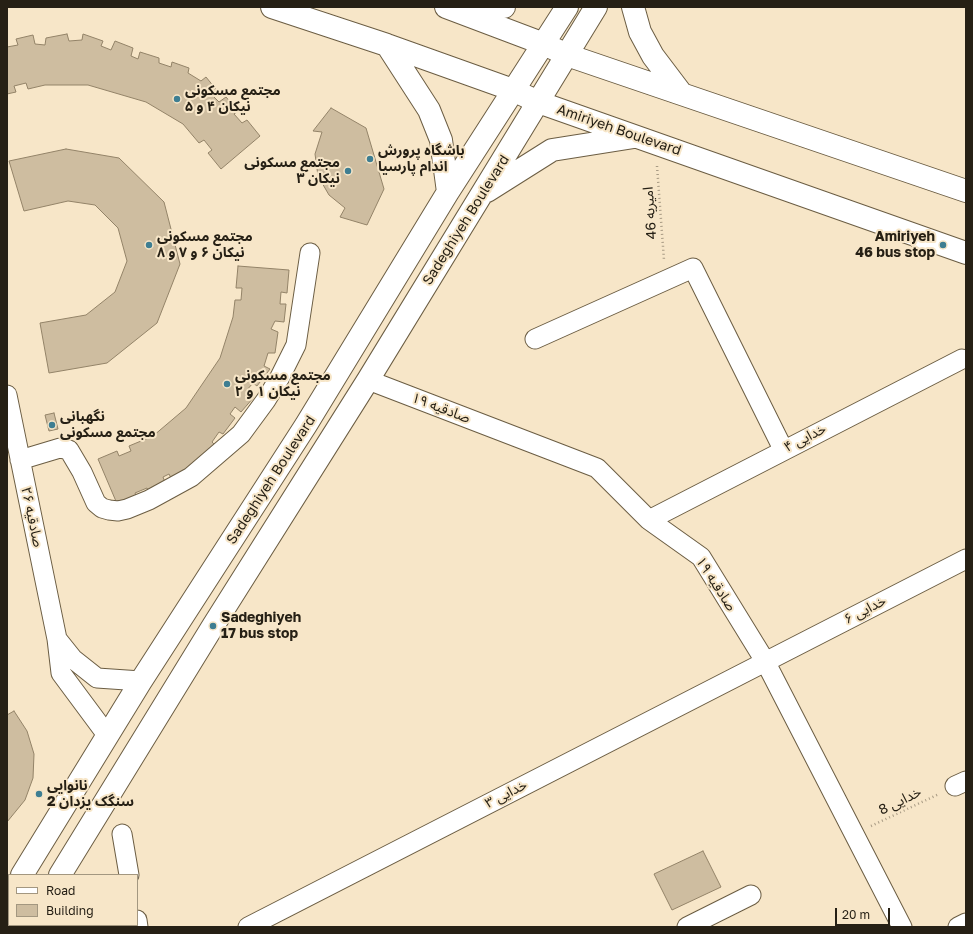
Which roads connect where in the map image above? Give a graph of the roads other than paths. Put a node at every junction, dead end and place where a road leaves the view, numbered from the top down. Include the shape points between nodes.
1 (272, 7) edge
2 (504, 7) edge
3 (567, 7) edge
4 (596, 7) edge
5 (633, 7) edge
6 (455, 10) edge
7 (544, 44) junction
8 (387, 45) junction
9 (567, 54) junction
10 (513, 90) junction
11 (681, 93) junction
12 (538, 102) junction
13 (646, 140) junction
14 (448, 192) junction
15 (966, 192) edge
16 (482, 193) junction
17 (310, 253) dead end
18 (966, 253) edge
19 (535, 339) dead end
20 (962, 359) dead end
21 (368, 380) junction
22 (7, 395) edge
23 (783, 449) junction
24 (20, 460) junction
25 (649, 520) junction
26 (966, 559) edge
27 (57, 639) junction
28 (765, 661) junction
29 (142, 681) junction
30 (107, 735) junction
31 (122, 834) dead end
32 (23, 874) edge
33 (61, 874) edge
34 (129, 874) edge
35 (750, 895) dead end
36 (966, 923) edge
37 (248, 927) edge
38 (687, 927) edge
39 (902, 927) edge
40 (958, 927) edge

1 - 8 main road, Amiriyeh Boulevard
2 - 6 main road
3 - 7 main road, Sadeghiyeh Boulevard
4 - 9 main road, Sadeghiyeh Boulevard
5 - 11 main road via 640,32 653,56
6 - 7 main road
7 - 9 main road
7 - 10 main road, Sadeghiyeh Boulevard
8 - 10 main road, Amiriyeh Boulevard
8 - 14 main road via 429,110 441,140
9 - 11 main road
9 - 12 main road, Sadeghiyeh Boulevard
10 - 12 main road, Amiriyeh Boulevard
10 - 14 main road, Sadeghiyeh Boulevard
11 - 15 main road
12 - 13 main road, Amiriyeh Boulevard
12 - 16 main road, Sadeghiyeh Boulevard
13 - 16 main road via 552,150
13 - 18 main road, Amiriyeh Boulevard
14 - 29 main road, Sadeghiyeh Boulevard via 306,426
16 - 21 main road, Sadeghiyeh Boulevard
17 - 24 street via 296,345 280,377 241,434 191,477 149,500 118,511 102,508 96,503 69,450 60,448
19 - 23 street via 693,268
20 - 23 street, خدایی ۴
21 - 25 street, صادقیه ۱۹ via 597,468
21 - 33 main road, Sadeghiyeh Boulevard
22 - 24 street, صادقیه ۲۶
23 - 25 street, خدایی ۴
24 - 27 street, صادقیه ۲۶
25 - 28 street, صادقیه ۱۹ via 701,557
26 - 28 street, خدایی ۶
27 - 29 street, صادقیه ۲۶ via 73,660 97,678
27 - 30 street, صادقیه ۲۶ via 61,673
28 - 37 street, خدایی ۳
28 - 39 street, صادقیه ۱۹
29 - 30 main road, Sadeghiyeh Boulevard
30 - 32 main road, Sadeghiyeh Boulevard
31 - 34 street
35 - 38 street
36 - 40 street

